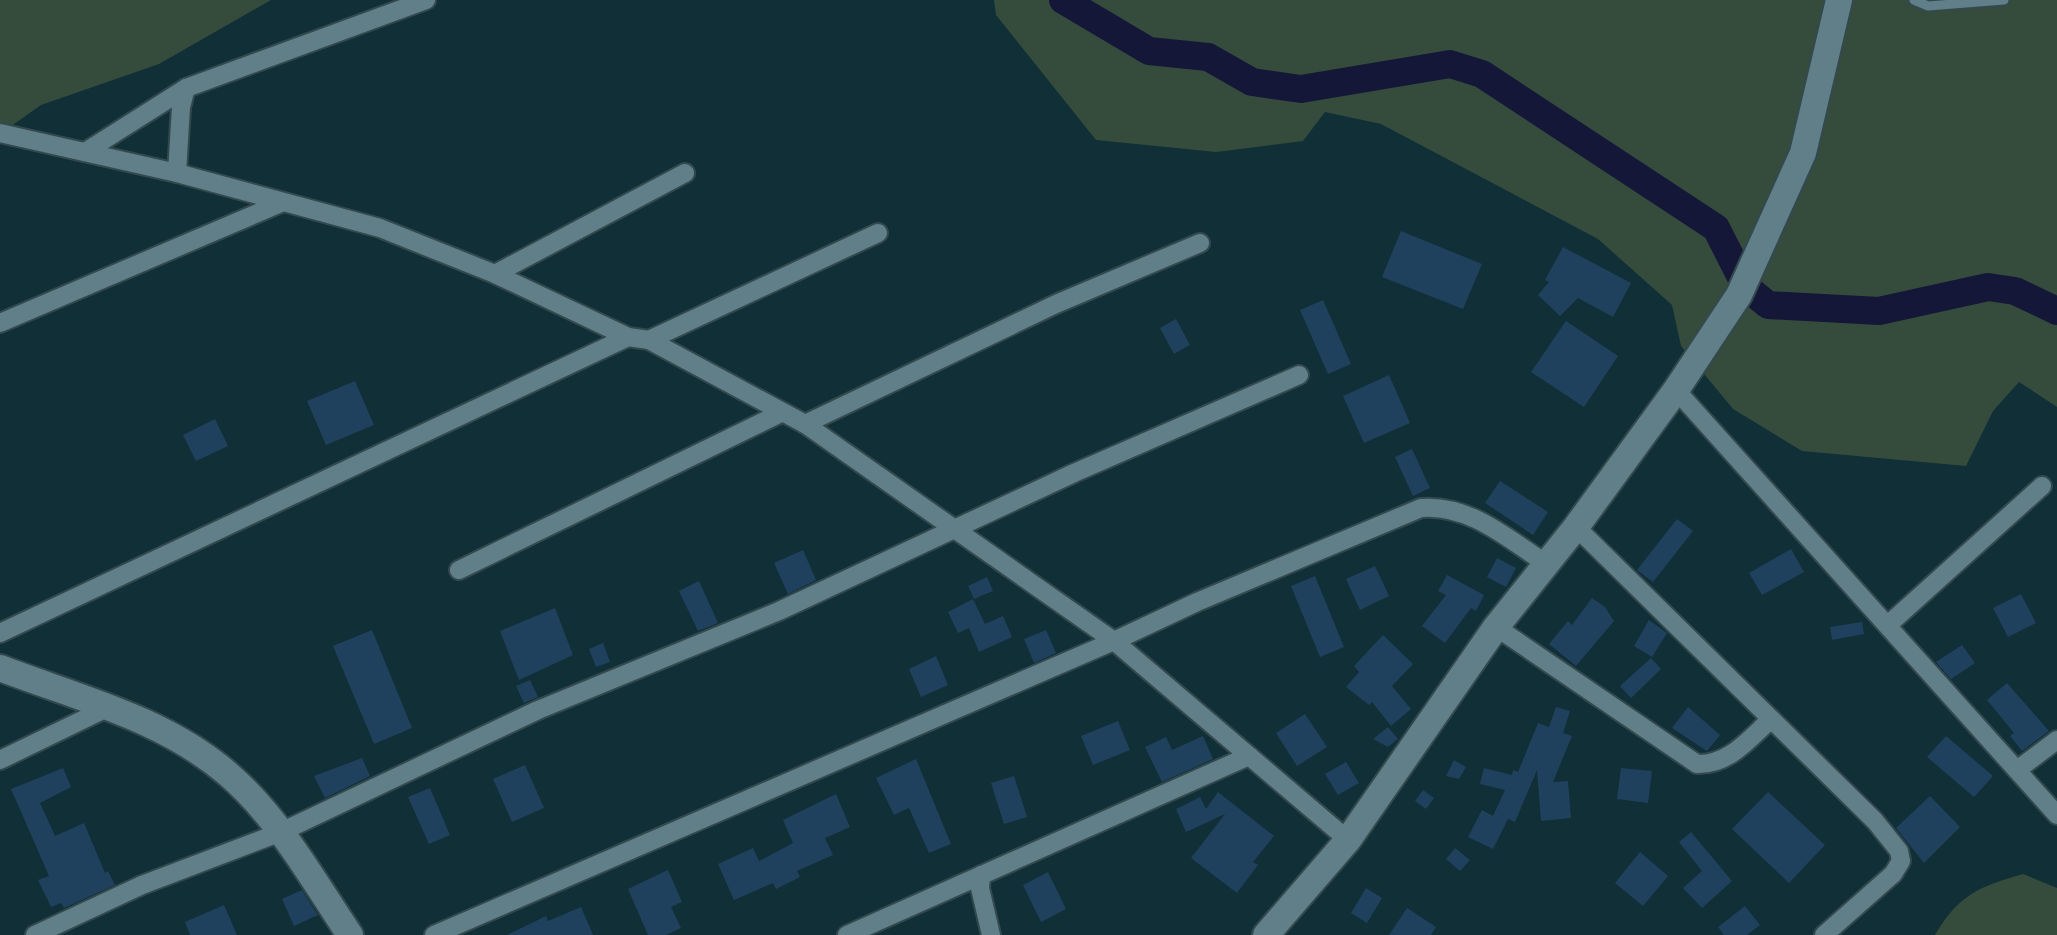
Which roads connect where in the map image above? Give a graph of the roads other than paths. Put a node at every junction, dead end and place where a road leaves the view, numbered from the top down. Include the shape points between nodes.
1 (426, 0) edge
2 (1839, 0) edge
3 (1914, 0) edge
4 (2004, 0) edge
5 (186, 88) junction
6 (0, 133) edge
7 (85, 152) junction
8 (177, 173) junction
9 (685, 173) dead end
10 (281, 203) junction
11 (878, 233) dead end
12 (1200, 243) dead end
13 (495, 274) junction
14 (0, 323) edge
15 (628, 337) junction
16 (649, 340) junction
17 (1299, 375) dead end
18 (1676, 390) junction
19 (781, 413) junction
20 (805, 424) junction
21 (2042, 486) dead end
22 (1576, 527) junction
23 (955, 528) junction
24 (1545, 563) junction
25 (459, 570) dead end
26 (1889, 624) junction
27 (1496, 627) junction
28 (0, 633) edge
29 (1114, 641) junction
30 (0, 668) edge
31 (109, 707) junction
32 (1771, 719) junction
33 (2057, 740) edge
34 (1249, 756) junction
35 (0, 760) edge
36 (2017, 770) junction
37 (2057, 815) edge
38 (281, 832) junction
39 (1348, 840) junction
40 (981, 875) junction
41 (35, 935) edge
42 (350, 935) edge
43 (434, 935) edge
44 (847, 935) edge
45 (991, 935) edge
46 (1266, 935) edge
47 (1824, 935) edge

1 - 5 street
2 - 18 main road via 1803,153 1739,295
3 - 4 lane via 1928,6
5 - 7 street
5 - 8 street
6 - 7 street
7 - 8 street
8 - 10 street
9 - 13 street
10 - 13 street via 380,228
10 - 14 street
11 - 16 street
12 - 20 street via 1056,304
13 - 15 street
15 - 16 street
15 - 28 street
16 - 19 street
17 - 23 street
18 - 22 main road
18 - 26 street
19 - 20 street
19 - 25 street
20 - 23 street
21 - 26 street
22 - 24 main road
22 - 32 street
23 - 29 street
23 - 38 street via 779,611 538,710
24 - 27 main road
24 - 29 street via 1475,518 1443,506 1421,508
26 - 36 street
27 - 32 street via 1697,764 1729,757
27 - 39 main road
29 - 34 street
29 - 43 street
30 - 31 main road
31 - 35 street
31 - 38 main road via 164,732 227,774
32 - 47 street via 1899,851 1901,861 1893,874
33 - 36 street
34 - 39 street
34 - 40 street
36 - 37 street
38 - 41 street via 142,885
38 - 42 main road
39 - 46 main road
40 - 44 street
40 - 45 street

